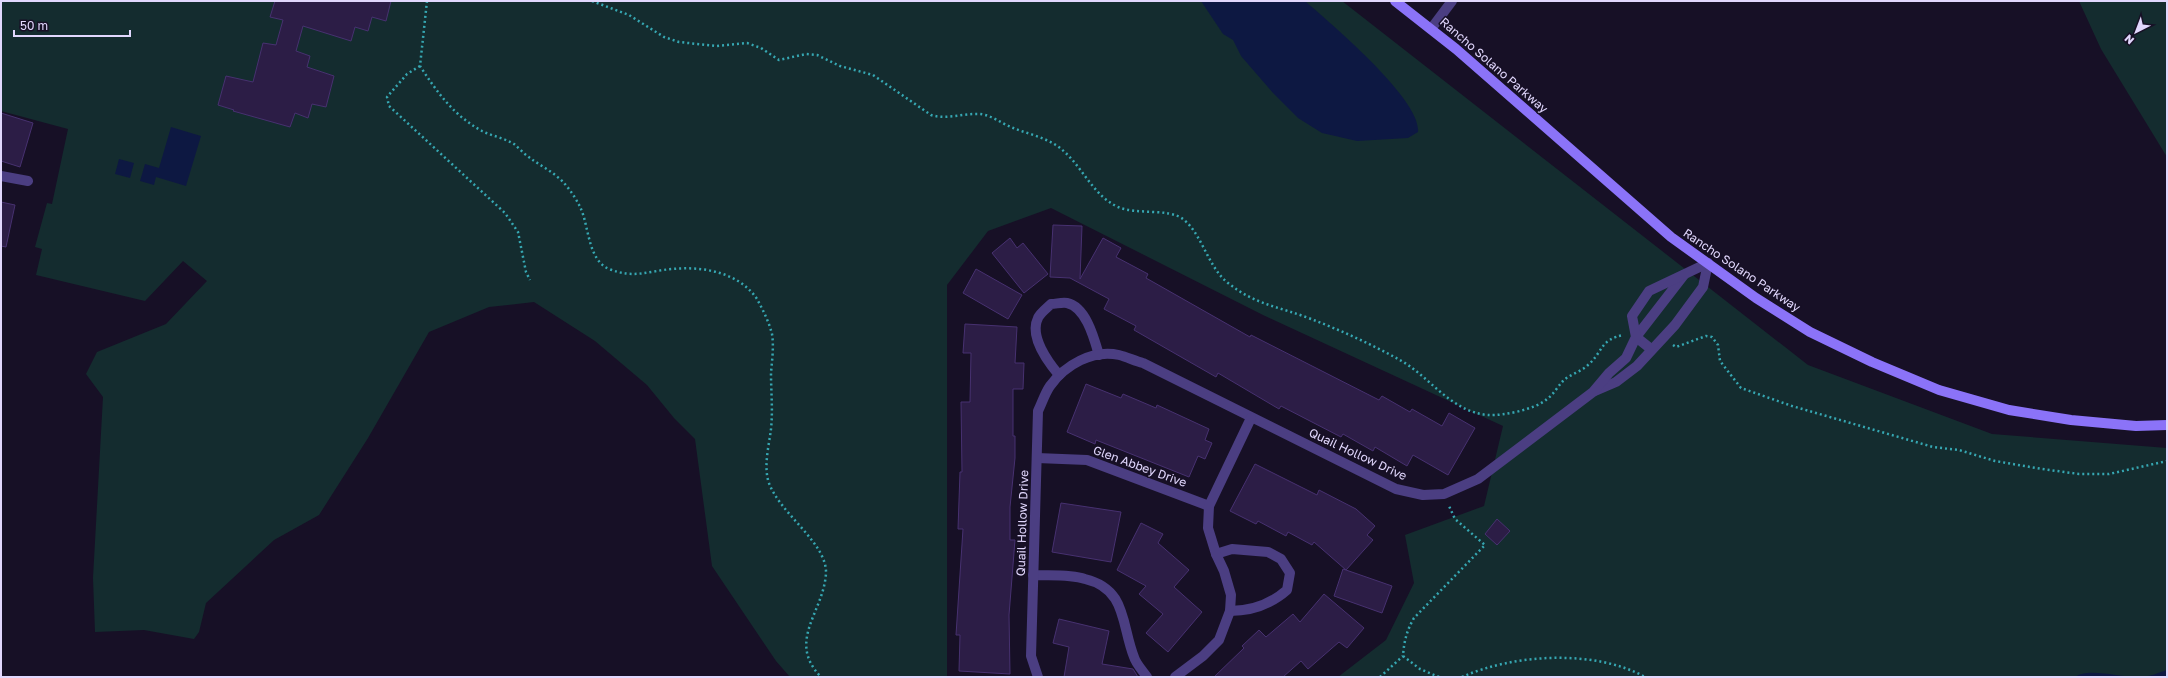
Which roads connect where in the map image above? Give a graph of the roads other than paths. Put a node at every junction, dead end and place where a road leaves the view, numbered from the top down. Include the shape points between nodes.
1 (1395, 1) edge
2 (1452, 1) edge
3 (1431, 29) junction
4 (1, 176) edge
5 (28, 181) dead end
6 (1708, 263) junction
7 (1686, 272) junction
8 (1636, 337) junction
9 (1651, 349) junction
10 (1099, 355) junction
11 (1059, 375) junction
12 (1593, 392) junction
13 (1251, 418) junction
14 (2167, 425) edge
15 (1037, 458) junction
16 (1209, 506) junction
17 (1216, 554) junction
18 (1033, 575) junction
19 (1230, 611) junction
20 (1038, 677) edge
21 (1147, 677) edge
22 (1174, 677) edge

1 - 3 street, Rancho Solano Parkway
2 - 3 street
3 - 6 street, Rancho Solano Parkway via 1671,237
4 - 5 street
6 - 7 street
6 - 9 street, Quail Hollow Drive via 1703,287
6 - 14 street, Rancho Solano Parkway via 1756,298 1810,332 1939,390 2009,410 2071,420 2136,426
7 - 8 street, Quail Hollow Drive
7 - 8 street via 1649,291 1632,316
8 - 9 street
8 - 12 street, Quail Hollow Drive via 1626,358
9 - 12 street, Quail Hollow Drive via 1637,366 1616,382
10 - 11 street, Quail Hollow Drive via 1076,362
10 - 11 street via 1081,312 1068,303 1051,304 1038,318 1036,335 1049,364
10 - 13 street, Quail Hollow Drive via 1118,355 1142,363
11 - 15 street, Quail Hollow Drive via 1048,387 1038,411
12 - 13 street, Quail Hollow Drive via 1478,480 1444,494 1423,495 1396,488
13 - 16 street
15 - 16 street, Glen Abbey Drive via 1087,460
15 - 18 street, Quail Hollow Drive
16 - 17 street via 1208,528
17 - 19 street via 1229,589
17 - 19 street via 1232,549 1268,552 1281,559 1290,573 1287,590 1274,601 1243,611
18 - 20 street, Quail Hollow Drive via 1031,656
18 - 21 street via 1084,578 1097,583 1112,594 1120,605 1134,658
19 - 22 street via 1219,640 1203,656

